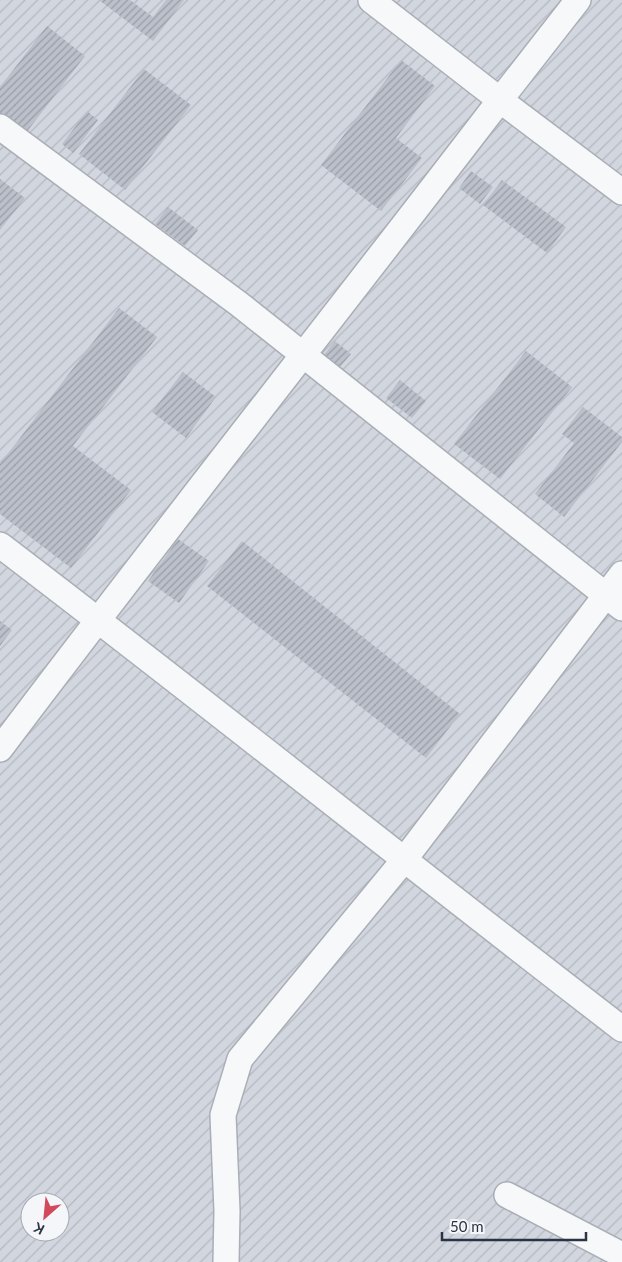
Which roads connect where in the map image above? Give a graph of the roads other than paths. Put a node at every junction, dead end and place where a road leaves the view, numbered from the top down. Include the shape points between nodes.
1 (371, 0) edge
2 (578, 0) edge
3 (500, 100) junction
4 (0, 127) edge
5 (622, 192) edge
6 (304, 355) junction
7 (0, 544) edge
8 (622, 574) edge
9 (614, 601) edge
10 (98, 619) junction
11 (0, 750) edge
12 (404, 860) junction
13 (622, 1029) edge
14 (507, 1195) dead end
15 (622, 1255) edge
16 (226, 1262) edge

1 - 3 lane
2 - 3 lane
3 - 5 lane
3 - 6 lane
4 - 6 lane
6 - 9 lane
6 - 10 lane
7 - 10 lane
8 - 9 lane
9 - 12 lane
10 - 11 lane
10 - 12 lane
12 - 13 lane
12 - 16 lane via 240,1059 223,1115
14 - 15 lane

